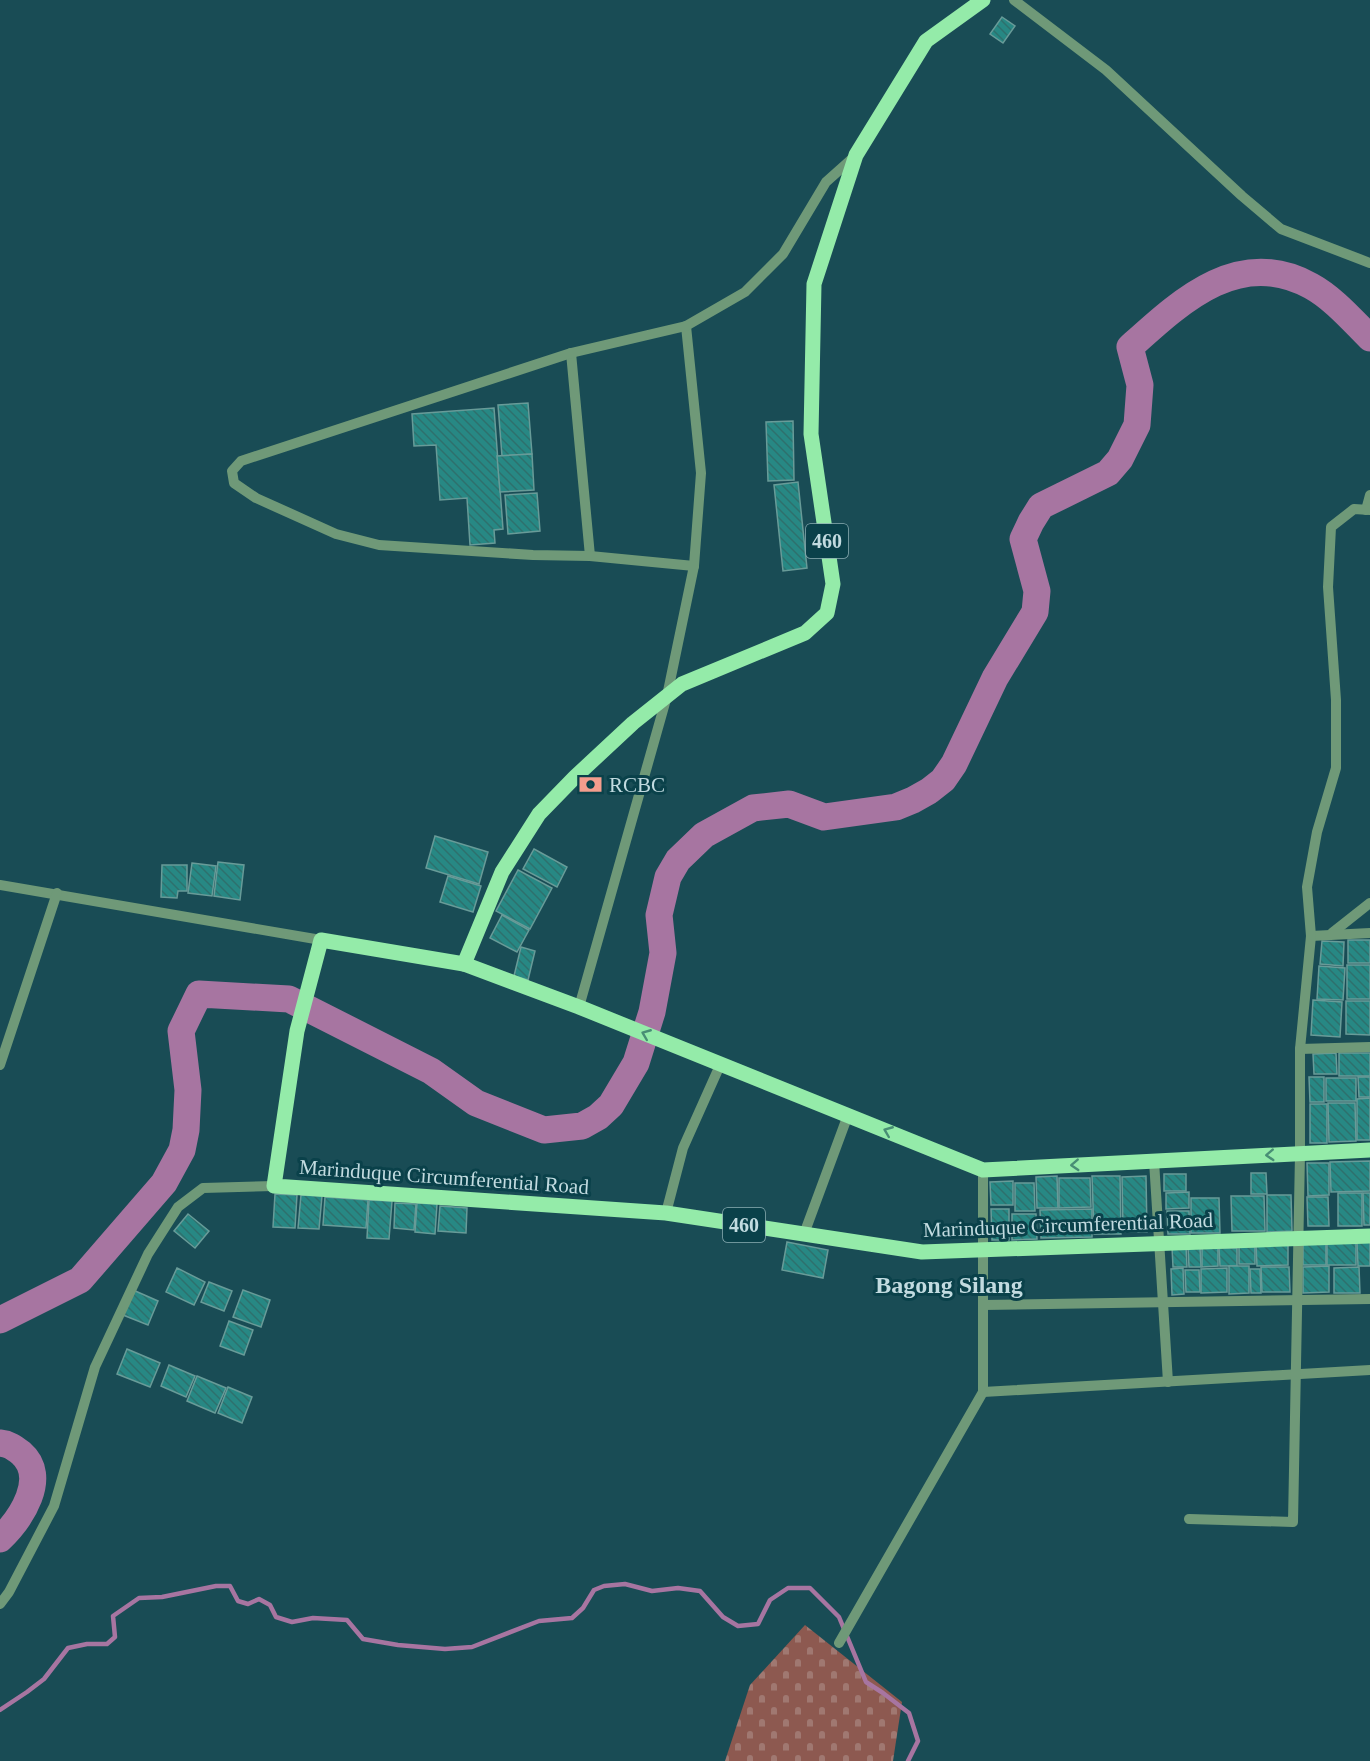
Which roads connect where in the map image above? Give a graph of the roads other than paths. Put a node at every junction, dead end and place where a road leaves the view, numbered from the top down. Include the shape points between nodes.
1 (982, 0) edge
2 (1014, 0) edge
3 (856, 155) junction
4 (1370, 263) edge
5 (686, 326) junction
6 (571, 353) junction
7 (1370, 495) edge
8 (1368, 510) edge
9 (590, 556) junction
10 (694, 566) junction
11 (667, 696) junction
12 (0, 885) edge
13 (57, 893) junction
14 (1370, 903) edge
15 (1331, 933) junction
16 (1370, 933) edge
17 (1311, 936) junction
18 (321, 940) junction
19 (464, 964) junction
20 (579, 1007) junction
21 (1370, 1047) edge
22 (1299, 1049) junction
23 (721, 1063) junction
24 (0, 1065) edge
25 (848, 1115) junction
26 (1370, 1150) edge
27 (1300, 1154) junction
28 (1154, 1161) junction
29 (983, 1170) junction
30 (274, 1186) junction
31 (666, 1213) junction
32 (804, 1234) junction
33 (1370, 1236) edge
34 (1299, 1238) junction
35 (1159, 1243) junction
36 (984, 1249) junction
37 (1370, 1299) edge
38 (1297, 1300) junction
39 (1163, 1302) junction
40 (983, 1305) junction
41 (1370, 1370) edge
42 (1296, 1374) junction
43 (1168, 1382) junction
44 (983, 1392) junction
45 (1189, 1519) dead end
46 (0, 1604) edge
47 (839, 1643) dead end

1 - 3 main road, 460 via 926,41
2 - 4 street via 1106,70 1281,229
3 - 5 street via 826,182 783,254 746,292
3 - 11 main road, 460 via 814,284 811,434 833,584 827,613 805,633 682,684
5 - 6 street
5 - 10 street via 701,473
6 - 9 street
6 - 9 street via 241,461 232,471 234,483 256,498 336,534 379,545
7 - 8 street
8 - 17 street via 1354,509 1331,527 1328,587 1336,700 1336,768 1317,832 1307,886
9 - 10 street
10 - 11 street
11 - 19 main road, 460 via 633,723 539,814 502,872
11 - 20 street
12 - 13 street
13 - 18 street
13 - 24 street
14 - 15 street
15 - 16 street
15 - 17 street
17 - 22 street
18 - 19 main road
18 - 30 main road, Marinduque Circumferential Road via 297,1031
19 - 20 main road
23 -> 20 main road
21 - 22 street
22 - 27 street
23 - 25 main road
23 - 31 street via 683,1148
29 -> 25 main road
25 - 32 street
26 - 27 main road
27 -> 28 main road
27 - 34 street
28 -> 29 main road
28 - 35 street
29 - 36 street
30 - 31 main road, Marinduque Circumferential Road / 460
30 - 46 street via 203,1188 178,1207 148,1254 96,1367 54,1506
31 - 32 main road, Marinduque Circumferential Road / 460
32 - 36 main road, Marinduque Circumferential Road / 460 via 922,1252
33 - 34 main road, Marinduque Circumferential Road / 460
34 - 35 main road, Marinduque Circumferential Road / 460
34 - 38 street
35 - 36 main road, Marinduque Circumferential Road / 460
35 - 39 street
36 - 40 street
37 - 38 street
38 - 39 street
38 - 42 street
39 - 40 street
39 - 43 street
40 - 44 street
41 - 42 street
42 - 43 street
42 - 45 street via 1293,1522
43 - 44 street
44 - 47 street

